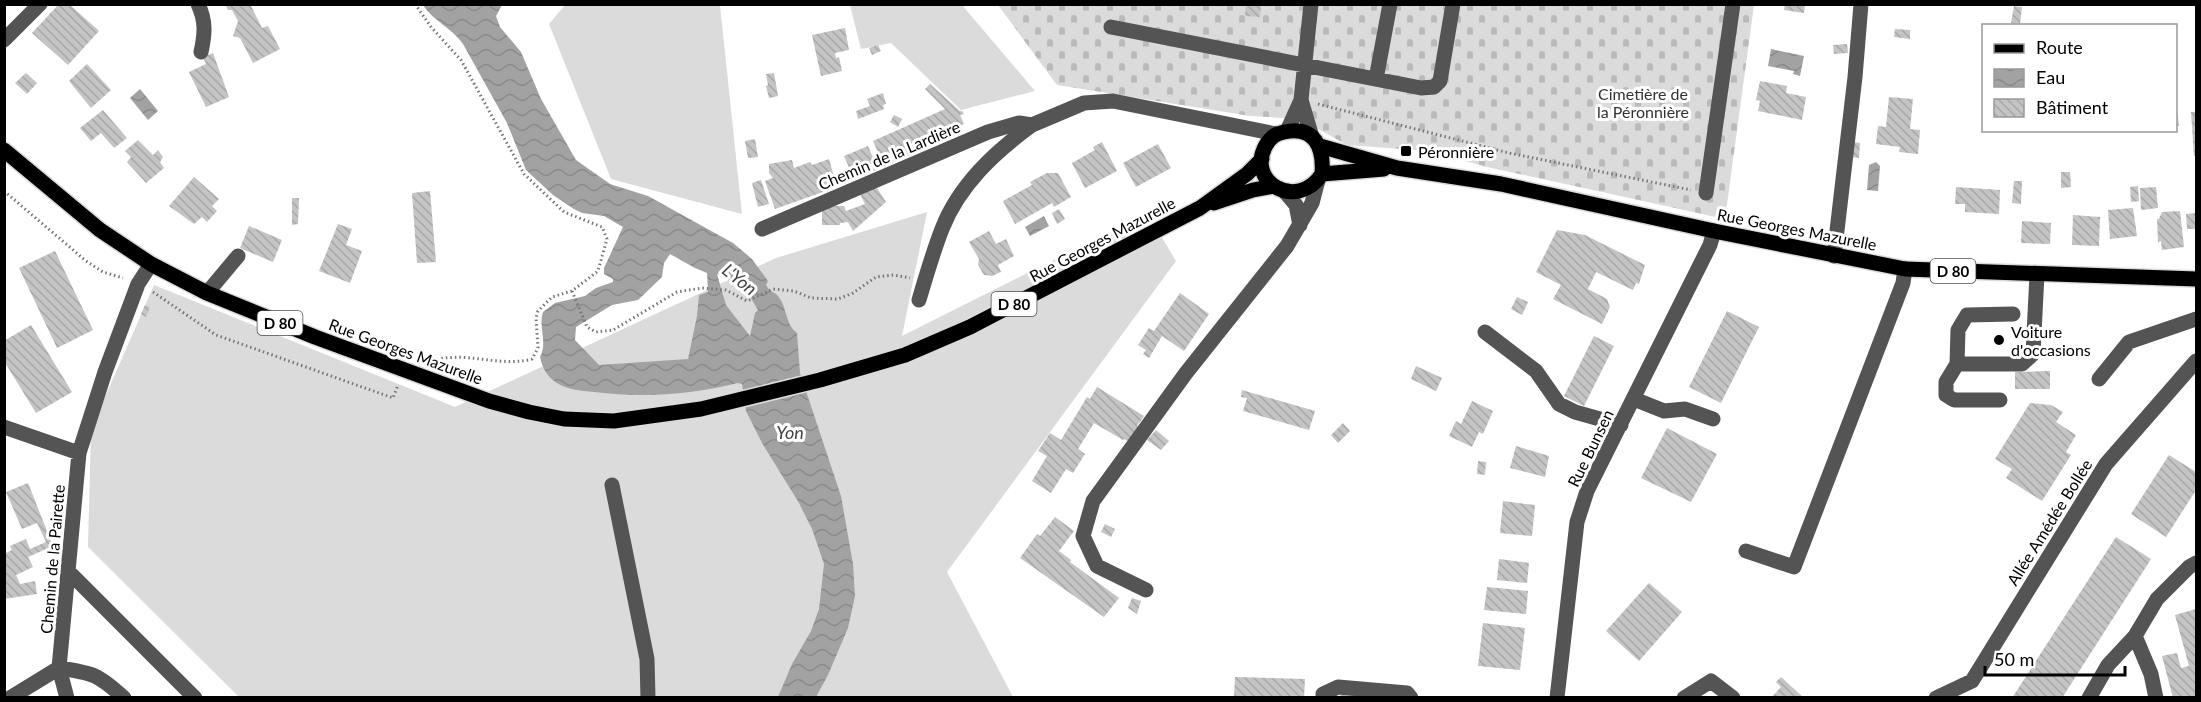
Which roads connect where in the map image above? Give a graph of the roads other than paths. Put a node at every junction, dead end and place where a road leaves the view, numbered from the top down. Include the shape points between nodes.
1 (40, 4) edge
2 (198, 4) edge
3 (1311, 4) edge
4 (1390, 4) edge
5 (1452, 4) edge
6 (1733, 4) edge
7 (1861, 4) edge
8 (1111, 27) dead end
9 (6, 33) edge
10 (201, 52) dead end
11 (1304, 64) junction
12 (1376, 79) junction
13 (1302, 100) junction
14 (1032, 125) junction
15 (1236, 126) junction
16 (1281, 132) junction
17 (1316, 141) junction
18 (4, 150) edge
19 (1262, 155) junction
20 (1397, 168) junction
21 (1320, 177) junction
22 (1279, 189) junction
23 (1706, 193) road end
24 (1200, 208) junction
25 (1300, 225) junction
26 (762, 229) dead end
27 (1714, 231) junction
28 (238, 256) dead end
29 (1834, 256) junction
30 (151, 264) junction
31 (1905, 269) junction
32 (2037, 274) junction
33 (2196, 279) edge
34 (207, 293) junction
35 (919, 300) dead end
36 (2013, 314) dead end
37 (2196, 319) edge
38 (1485, 332) dead end
39 (2196, 361) edge
40 (1957, 364) junction
41 (2099, 379) dead end
42 (1634, 399) junction
43 (2000, 400) dead end
44 (1713, 419) dead end
45 (1621, 425) junction
46 (4, 428) edge
47 (80, 453) junction
48 (612, 485) dead end
49 (1746, 551) dead end
50 (2196, 563) edge
51 (69, 572) junction
52 (1146, 590) dead end
53 (2134, 636) junction
54 (59, 668) junction
55 (10, 698) edge
56 (67, 698) edge
57 (124, 698) edge
58 (195, 698) edge
59 (648, 698) edge
60 (1323, 698) edge
61 (1411, 698) edge
62 (1557, 698) edge
63 (1684, 698) edge
64 (1732, 698) edge
65 (1936, 698) edge
66 (2089, 698) edge
67 (2156, 698) edge

1 - 9 street
2 - 10 street via 206,34
3 - 11 street
4 - 12 street
5 - 12 street via 1440,81 1434,87
6 - 23 street
7 - 29 street
8 - 11 street
11 - 12 street
11 - 13 street
13 - 16 street
13 - 17 street
14 - 15 street, Chemin de la Lardière via 1084,103 1113,101
14 - 26 street, Chemin de la Lardière via 1019,123 988,132
14 - 35 street, Chemin de la Lardière via 1000,151 958,197 943,227
15 - 16 street, Chemin de la Lardière
15 - 19 street
16 - 17 main road via 1302,132
16 - 19 main road
17 - 20 main road, D 80
17 - 21 main road via 1323,157
18 - 30 main road, Rue Georges Mazurelle / D 80 via 100,230
19 - 22 main road via 1263,171
19 - 24 main road, D 80 via 1247,174
20 - 21 main road, D 80
20 - 27 main road, Rue Georges Mazurelle / D 80 via 1501,184
21 - 22 main road via 1298,192
21 - 25 street
22 - 24 main road, D 80 via 1253,190
22 - 25 street via 1296,205
24 - 34 main road, Rue Georges Mazurelle / D 80 via 970,327 906,355 738,401 684,413 614,421 564,419 489,401
25 - 52 street via 1093,501 1083,536 1097,566
27 - 29 main road, Rue Georges Mazurelle / D 80
27 - 42 street, Rue Bunsen
28 - 34 street
29 - 31 main road, Rue Georges Mazurelle / D 80
30 - 34 main road, Rue Georges Mazurelle / D 80
30 - 47 street, Chemin de la Pairette via 138,284
31 - 32 main road, Rue Georges Mazurelle / D 80
31 - 49 street via 1903,283 1794,567
32 - 33 main road, Rue Georges Mazurelle / D 80
32 - 40 street via 2033,354 2022,364
36 - 40 street via 1967,315 1958,330
37 - 41 street via 2129,342
38 - 45 street via 1536,371 1559,404
39 - 65 street, Allée Amédée Bollée via 2106,464 1972,681
40 - 43 street via 1946,382 1946,395 1954,400
42 - 44 street via 1665,411 1685,409
42 - 45 street, Rue Bunsen
45 - 62 street, Rue Bunsen via 1587,491 1578,522
46 - 47 street
47 - 51 street, Chemin de la Pairette
48 - 59 street via 647,659
50 - 53 street via 2157,599
51 - 54 street, Chemin de la Pairette
51 - 58 street
53 - 66 street via 2108,665
53 - 67 street via 2151,674
54 - 55 street
54 - 56 street
54 - 57 street via 88,672
60 - 61 street via 1323,694 1338,687 1407,693
63 - 64 street via 1711,681

